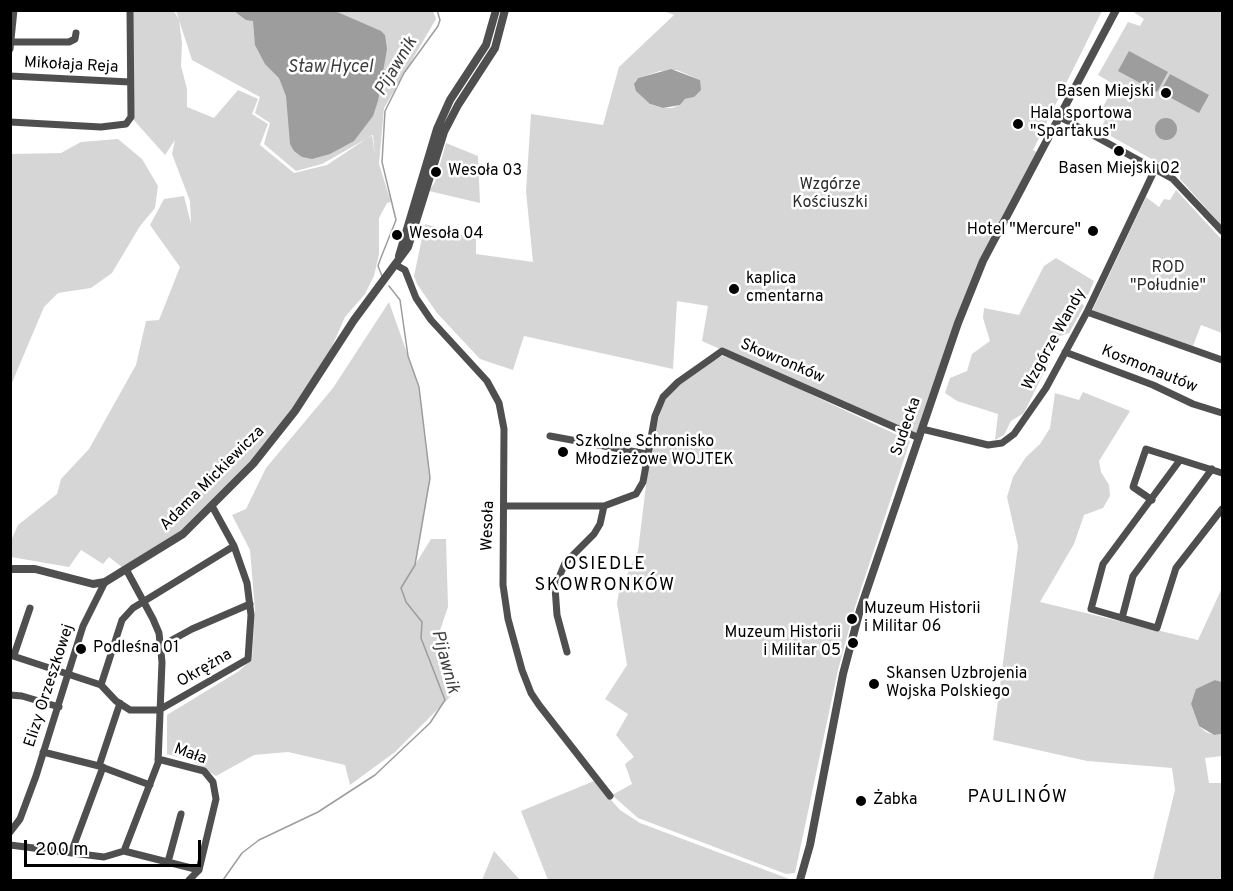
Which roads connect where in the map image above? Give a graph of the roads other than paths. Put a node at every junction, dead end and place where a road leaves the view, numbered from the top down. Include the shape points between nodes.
1 (14, 10) edge
2 (130, 10) edge
3 (496, 10) edge
4 (505, 10) edge
5 (1116, 10) edge
6 (76, 33) dead end
7 (11, 44) edge
8 (10, 76) edge
9 (130, 82) junction
10 (1060, 117) junction
11 (10, 122) edge
12 (1156, 167) junction
13 (1222, 231) edge
14 (396, 265) junction
15 (1087, 312) junction
16 (1065, 352) junction
17 (1222, 360) edge
18 (1222, 412) edge
19 (920, 434) junction
20 (550, 436) dead end
21 (647, 454) junction
22 (1180, 460) junction
23 (1212, 469) junction
24 (1222, 472) edge
25 (1152, 500) junction
26 (212, 506) junction
27 (504, 506) junction
28 (604, 506) junction
29 (1222, 509) edge
30 (234, 546) junction
31 (10, 569) edge
32 (127, 570) junction
33 (105, 582) junction
34 (144, 599) junction
35 (250, 604) junction
36 (30, 608) dead end
37 (1122, 618) junction
38 (161, 646) junction
39 (567, 652) dead end
40 (12, 655) edge
41 (68, 674) junction
42 (102, 686) junction
43 (10, 695) edge
44 (120, 703) junction
45 (59, 707) junction
46 (159, 710) junction
47 (43, 752) junction
48 (158, 759) junction
49 (101, 767) junction
50 (150, 785) junction
51 (610, 796) dead end
52 (181, 814) dead end
53 (10, 832) edge
54 (10, 845) edge
55 (124, 851) junction
56 (71, 853) junction
57 (168, 862) junction
58 (199, 870) junction
59 (189, 880) edge
60 (800, 880) edge

1 - 7 street
2 - 9 street
3 - 14 street, Adama Mickiewicza via 486,45 436,129
4 - 14 street, Adama Mickiewicza via 495,48 444,132 408,247
5 - 10 street, Sudecka
6 - 7 street via 69,42
8 - 9 street, Mikołaja Reja
9 - 11 street via 131,117 120,126
10 - 12 street
10 - 19 street, Sudecka via 983,261
12 - 13 street via 1179,183
12 - 15 street, Wzgórze Wandy
14 - 26 street, Adama Mickiewicza via 354,320 277,436
14 - 27 street, Wesoła via 405,270 416,298 431,320 487,381 499,403 504,429
15 - 16 street, Wzgórze Wandy
15 - 17 street
16 - 18 street, Kosmonautów
16 - 19 street, Wzgórze Wandy via 1019,429 1002,443 988,445
19 - 21 street, Skowronków via 722,351 663,397
19 - 60 street, Sudecka via 860,610
20 - 21 street
21 - 28 street, Skowronków via 640,491
22 - 23 street
22 - 25 street
22 - 25 street via 1146,449 1133,487
23 - 24 street
23 - 37 street via 1133,576
25 - 37 street via 1100,568 1091,609
26 - 30 street, Okrężna
26 - 32 street, Adama Mickiewicza via 173,542
27 - 28 street, Skowronków
27 - 51 street, Wesoła via 503,585 522,670 539,705
28 - 39 street via 594,534 565,563 555,587 557,615
29 - 37 street via 1176,568 1157,628
30 - 34 street
30 - 35 street, Okrężna
31 - 33 street via 35,569 93,584
32 - 33 street, Adama Mickiewicza
32 - 34 street, Okrężna
33 - 41 street, Elizy Orzeszkowej via 83,626
34 - 38 street, Okrężna
34 - 42 street via 122,620
35 - 38 street
35 - 46 street, Okrężna via 248,659
36 - 40 street
38 - 46 street, Okrężna
40 - 41 street
41 - 42 street
41 - 45 street, Elizy Orzeszkowej
42 - 44 street
43 - 45 street
44 - 46 street via 130,710
44 - 49 street
45 - 47 street, Elizy Orzeszkowej
46 - 48 street, Okrężna
47 - 49 street
47 - 53 street, Elizy Orzeszkowej via 20,819
48 - 50 street, Okrężna
48 - 58 street, Mała via 204,771 213,782 216,799
49 - 50 street
49 - 56 street
50 - 55 street, Okrężna
52 - 57 street
54 - 56 street
55 - 56 street via 104,857
55 - 57 street
57 - 58 street
58 - 59 street

